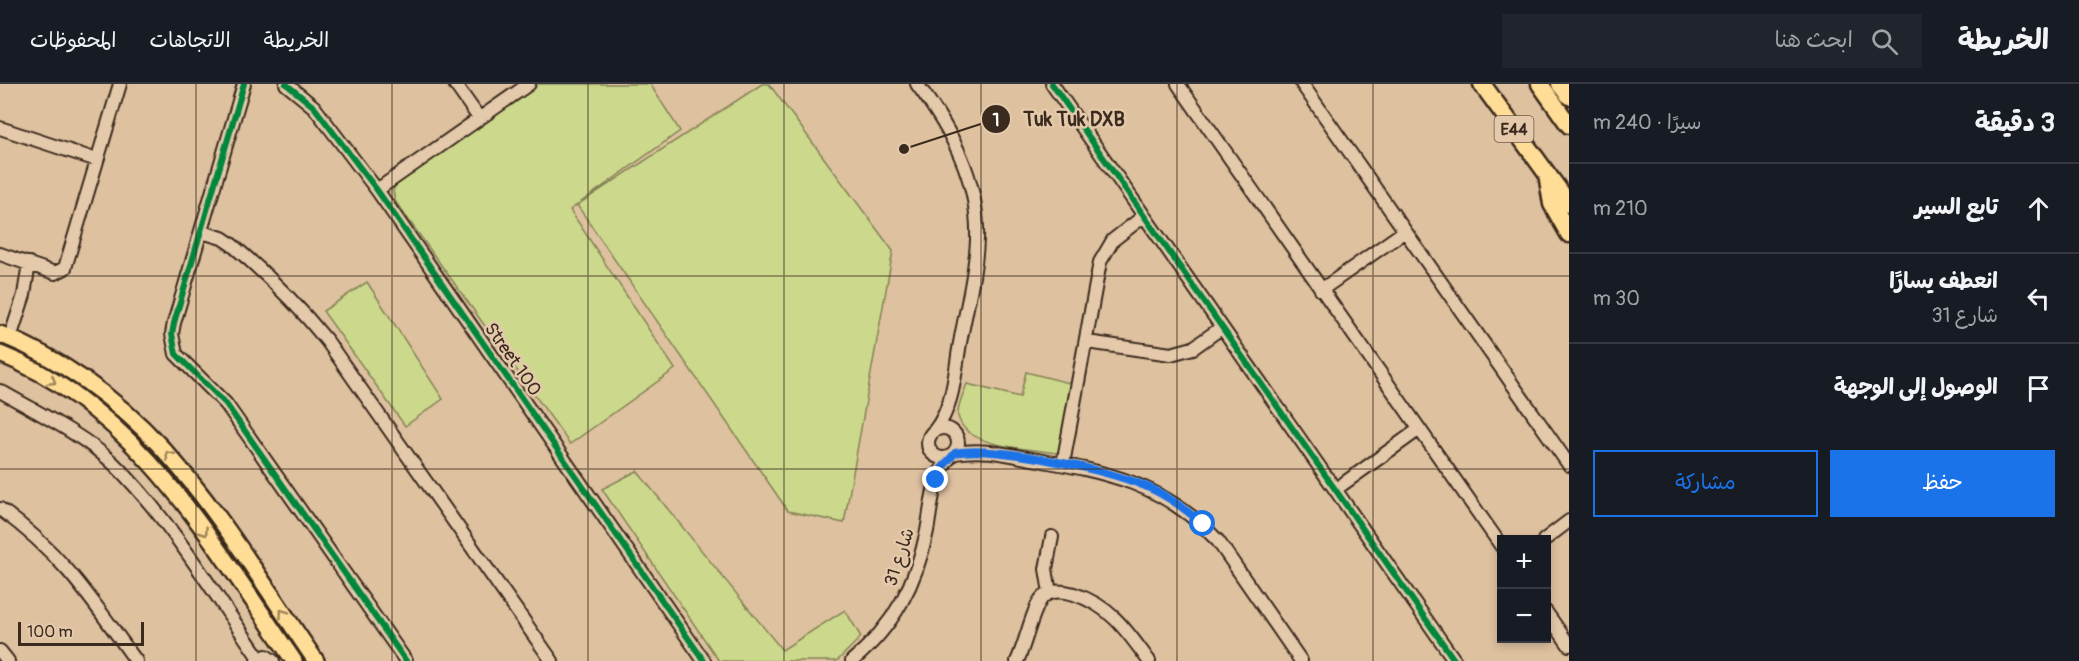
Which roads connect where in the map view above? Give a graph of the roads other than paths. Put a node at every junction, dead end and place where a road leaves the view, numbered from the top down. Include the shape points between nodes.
1 (120, 84) edge
2 (244, 84) edge
3 (286, 84) edge
4 (455, 84) edge
5 (529, 84) edge
6 (917, 84) edge
7 (1052, 84) edge
8 (1178, 84) edge
9 (1302, 84) edge
10 (1482, 84) edge
11 (1540, 84) edge
12 (1560, 84) edge
13 (1569, 96) edge
14 (479, 118) junction
15 (1569, 125) edge
16 (0, 128) edge
17 (97, 160) junction
18 (1547, 173) junction
19 (377, 190) junction
20 (1569, 204) edge
21 (1144, 216) junction
22 (1405, 231) junction
23 (202, 232) junction
24 (1569, 234) edge
25 (0, 254) edge
26 (29, 263) junction
27 (1322, 290) junction
28 (1221, 328) junction
29 (5, 336) edge
30 (1087, 342) junction
31 (0, 354) edge
32 (0, 391) edge
33 (949, 402) junction
34 (1418, 429) junction
35 (935, 430) junction
36 (956, 436) junction
37 (982, 450) junction
38 (930, 453) junction
39 (952, 455) junction
40 (1063, 464) junction
41 (1569, 465) edge
42 (936, 480) junction
43 (1336, 489) junction
44 (0, 509) edge
45 (1569, 521) edge
46 (1551, 535) edge
47 (1052, 537) dead end
48 (1497, 540) edge
49 (1050, 592) junction
50 (1551, 619) edge
51 (1569, 645) edge
52 (0, 651) edge
53 (699, 659) edge
54 (258, 660) edge
55 (1298, 660) edge
56 (8, 661) edge
57 (136, 661) edge
58 (273, 661) edge
59 (294, 661) edge
60 (316, 661) edge
61 (406, 661) edge
62 (552, 661) edge
63 (852, 661) edge
64 (1017, 661) edge
65 (1149, 661) edge
66 (1455, 661) edge

1 - 17 street
2 - 23 street
3 - 19 street, Street 100 via 314,107
4 - 14 street
5 - 14 street
6 - 33 street via 957,145 969,174 975,205 975,255
7 - 21 street
8 - 27 street
9 - 22 street
10 - 18 highway, E44
11 - 15 highway, E44
12 - 13 highway
14 - 19 street
16 - 17 street
17 - 26 street via 65,268 55,273
18 - 20 highway, E44
18 - 24 highway via 1552,204
19 - 53 street, Street 100
21 - 28 street
21 - 30 street via 1105,251
22 - 27 street
22 - 41 street
23 - 61 street via 172,333 176,354 231,411
23 - 62 street via 231,244 306,314
25 - 26 street
26 - 29 street via 24,296
27 - 34 street
28 - 30 street via 1193,348 1171,354
28 - 43 street
60 -> 29 main road via 187,475 163,448 108,395 74,371
30 - 40 street
31 -> 59 main road via 70,392 128,439 175,492
32 - 54 street via 54,422 114,464 148,503
33 - 35 street
33 - 36 street
34 - 43 street
34 - 48 street
35 - 36 street via 946,428
35 - 38 street via 928,442
36 - 37 street
36 - 39 street
37 - 39 street
37 - 40 street
38 - 39 street via 941,459
38 - 42 street, شارع 31
39 - 42 street, شارع 31
40 - 55 street via 1126,478 1185,510 1225,550
42 - 63 street, شارع 31 via 912,583 886,627
43 - 66 street
44 - 57 street via 54,552
45 - 46 street
47 - 49 street via 1046,569
49 - 64 street via 1038,603
49 - 65 street via 1067,592 1105,608
50 - 51 street
52 - 56 street
54 - 58 street via 266,656

